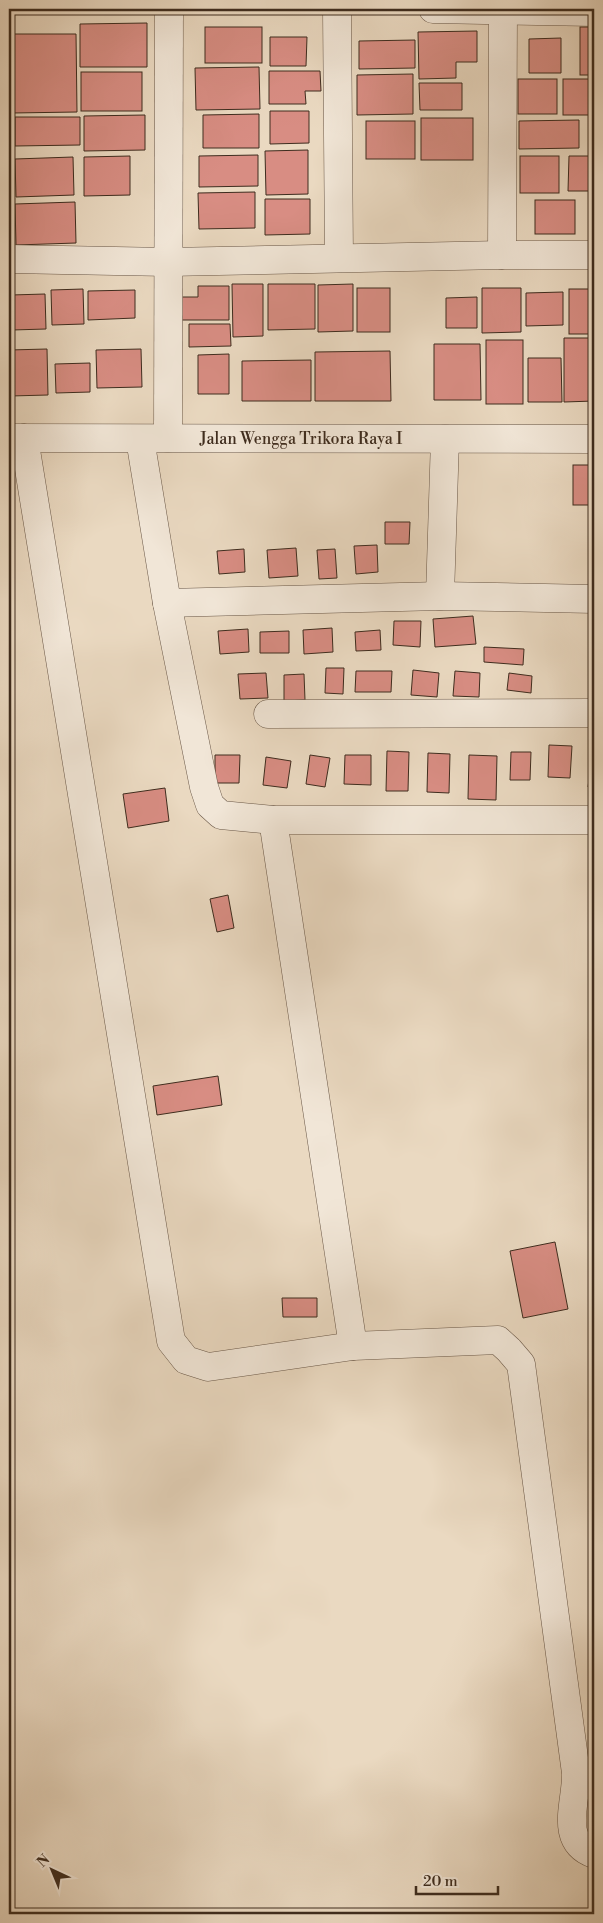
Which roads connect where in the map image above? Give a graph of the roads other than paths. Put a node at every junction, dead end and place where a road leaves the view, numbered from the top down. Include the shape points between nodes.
1 (169, 9) edge
2 (337, 9) edge
3 (433, 9) edge
4 (503, 9) edge
5 (594, 12) edge
6 (502, 255) junction
7 (594, 255) edge
8 (339, 258) junction
9 (9, 259) edge
10 (168, 262) junction
11 (17, 438) edge
12 (168, 438) junction
13 (140, 439) junction
14 (445, 439) junction
15 (594, 439) edge
16 (440, 596) junction
17 (594, 599) edge
18 (167, 603) junction
19 (594, 713) edge
20 (268, 714) dead end
21 (272, 820) junction
22 (594, 820) edge
23 (353, 1346) junction
24 (594, 1854) edge

1 - 10 street
2 - 8 street
3 - 4 street
4 - 5 street
4 - 6 street
6 - 7 street
6 - 8 street
8 - 10 street
9 - 10 street
10 - 12 street
11 - 13 street, Jalan Wengga Trikora Raya I
11 - 23 street via 171,1341 186,1360 208,1367
12 - 13 street, Jalan Wengga Trikora Raya I
12 - 14 street, Jalan Wengga Trikora Raya I
13 - 18 street
14 - 15 street, Jalan Wengga Trikora Raya I
14 - 16 street
16 - 17 street
16 - 18 street
18 - 21 street via 210,805 221,815
19 - 20 street
21 - 22 street
21 - 23 street
23 - 24 street via 498,1340 521,1364 576,1773 572,1828 579,1845

